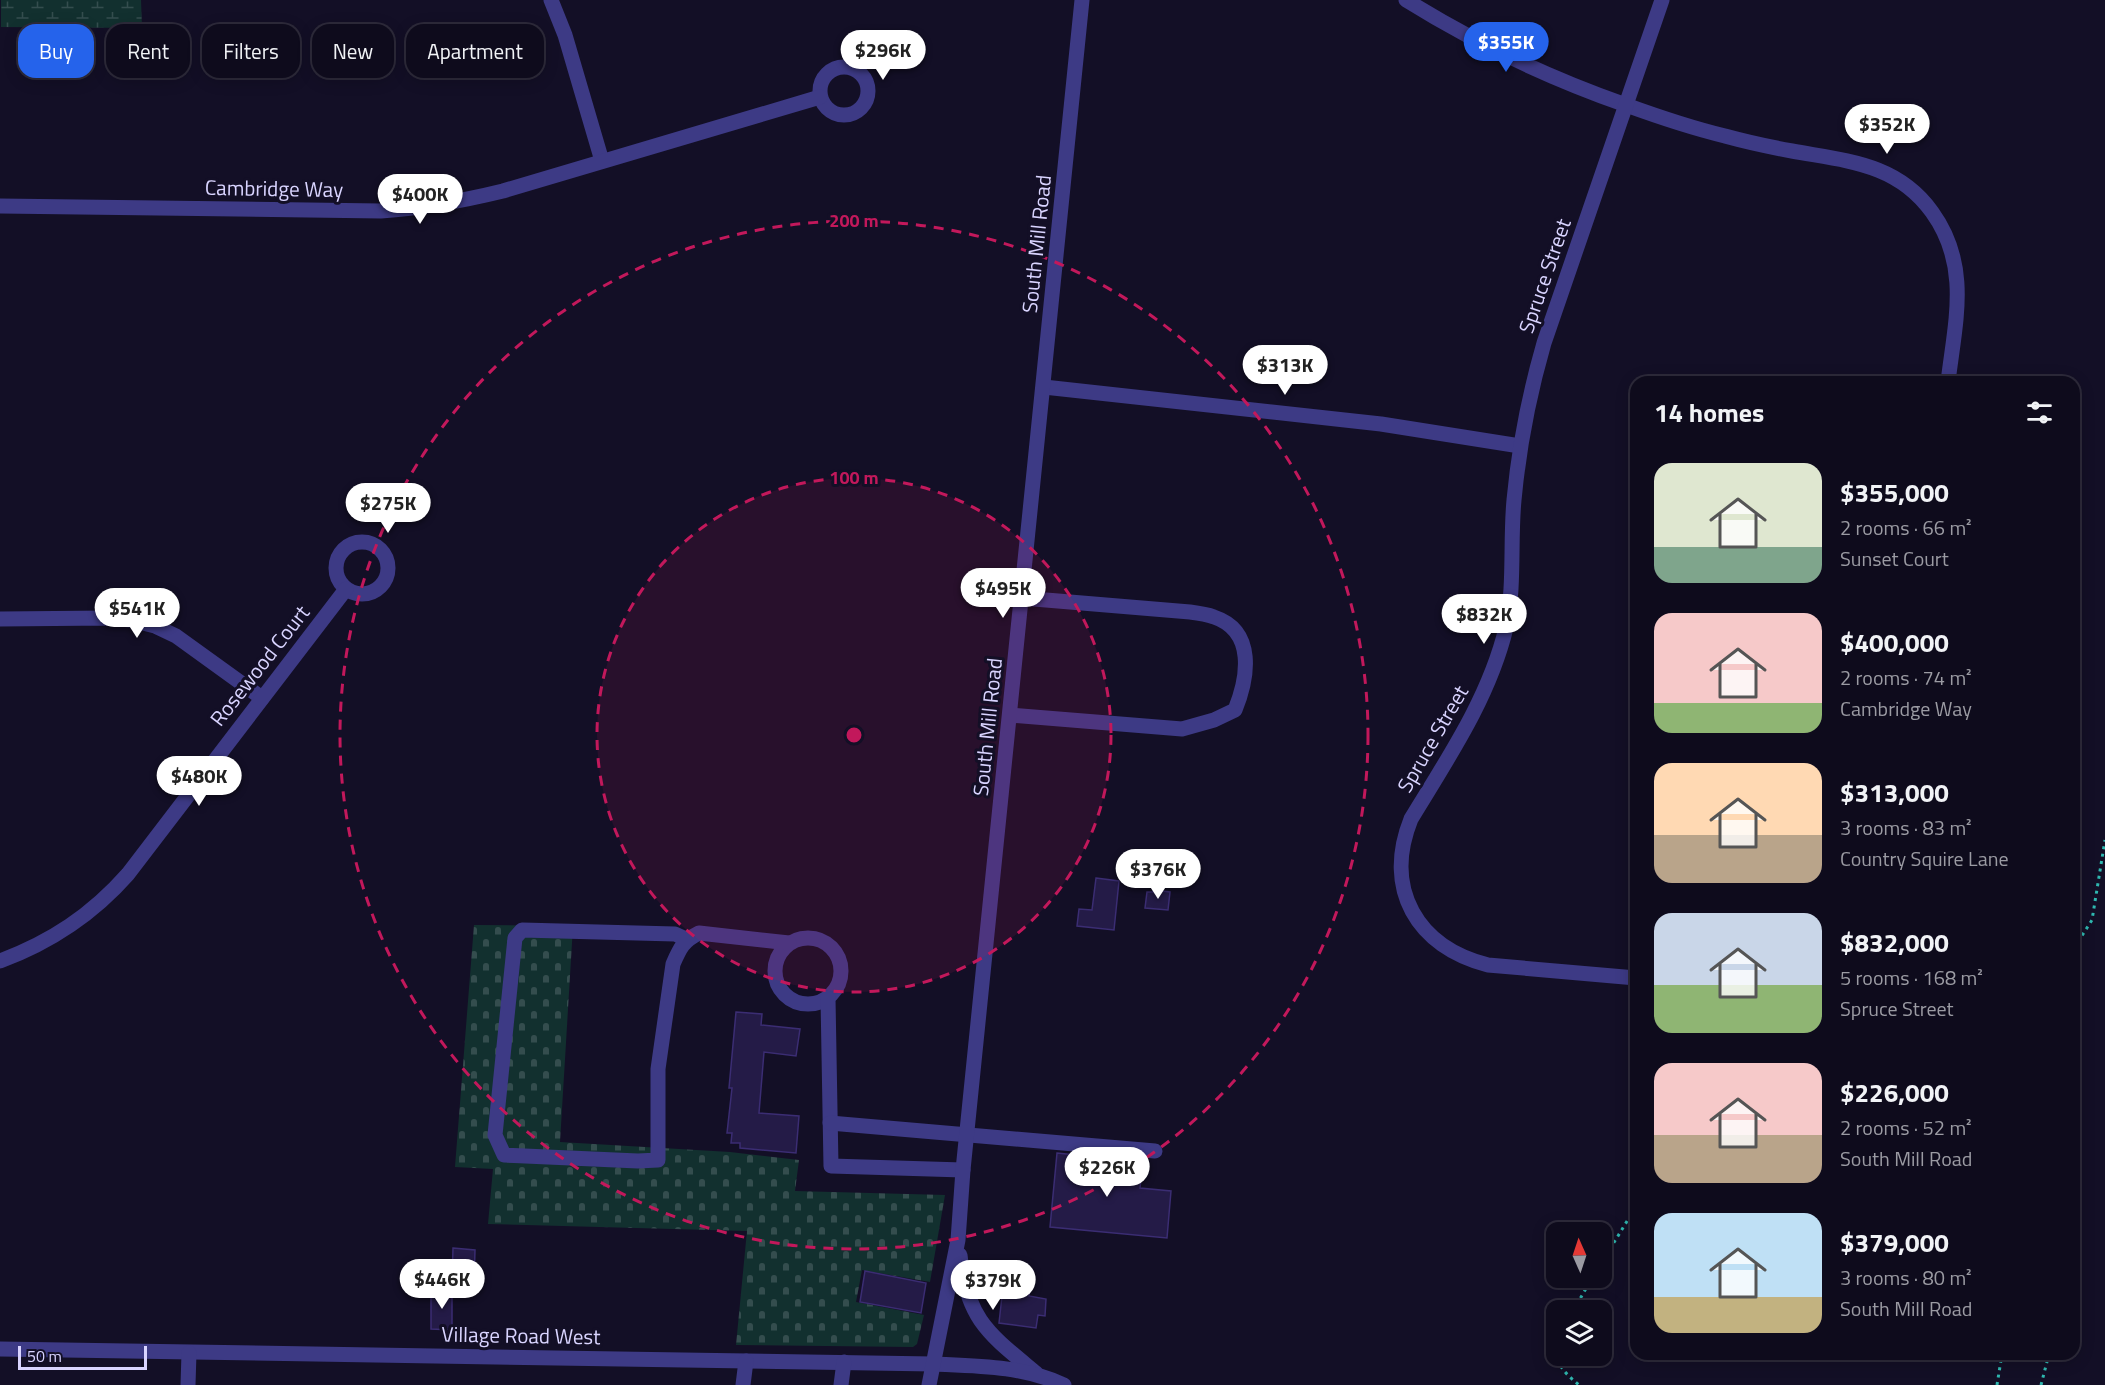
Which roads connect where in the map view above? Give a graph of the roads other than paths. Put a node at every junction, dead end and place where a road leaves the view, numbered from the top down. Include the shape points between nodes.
1 (551, 0) edge
2 (1082, 0) edge
3 (1406, 0) edge
4 (1662, 0) edge
5 (820, 97) dead end
6 (1626, 105) junction
7 (602, 161) junction
8 (0, 206) edge
9 (1949, 376) edge
10 (1044, 387) junction
11 (1520, 446) junction
12 (346, 589) dead end
13 (1022, 598) junction
14 (0, 619) edge
15 (262, 698) junction
16 (1010, 715) junction
17 (686, 939) junction
18 (789, 943) junction
19 (0, 962) edge
20 (1630, 977) edge
21 (828, 998) junction
22 (830, 1124) junction
23 (967, 1134) junction
24 (1155, 1151) dead end
25 (963, 1170) junction
26 (958, 1240) junction
27 (0, 1349) edge
28 (189, 1353) junction
29 (746, 1361) junction
30 (844, 1362) junction
31 (933, 1364) junction
32 (1038, 1375) junction
33 (188, 1385) edge
34 (743, 1385) edge
35 (841, 1385) edge
36 (929, 1385) edge
37 (1064, 1385) edge

1 - 7 street
2 - 10 street, South Mill Road
3 - 6 street via 1490,48
4 - 6 street, Spruce Street
5 - 7 street, Cambridge Way
6 - 9 street via 1725,136 1853,161 1880,170 1915,193 1941,226 1957,273 1959,299
6 - 11 street, Spruce Street via 1544,343
7 - 8 street, Cambridge Way via 462,202 425,208 381,211
10 - 11 street via 1381,424
10 - 13 street, South Mill Road
11 - 20 street, Spruce Street via 1511,588 1497,662 1482,697 1411,819 1404,836 1401,880 1416,919 1430,936 1469,960
12 - 15 street, Rosewood Court
13 - 16 street, South Mill Road
13 - 16 street via 1215,617 1236,631 1246,655 1244,689 1235,710 1182,729
14 - 15 street via 109,618 155,627 176,636
15 - 19 street, Rosewood Court via 111,893 58,935
16 - 23 street, South Mill Road
17 - 17 street via 675,934 522,930 515,938 495,1135 504,1155 658,1160 658,1069 673,964
17 - 18 street via 699,933
18 - 21 street via 811,938 831,947 838,956 840,979
18 - 21 street via 781,950 774,970 780,990 797,1003 818,1003
21 - 22 street
22 - 23 street
22 - 25 street via 831,1166
23 - 24 street
23 - 25 street, South Mill Road
25 - 26 street, South Mill Road
26 - 31 street, South Mill Road
26 - 32 street via 962,1275 978,1318 995,1339
27 - 28 street, Village Road West
28 - 29 street, Village Road West
28 - 33 street
29 - 30 street, Village Road West
29 - 34 street
30 - 31 street, Village Road West
30 - 35 street
31 - 32 street, Village Road West via 1001,1368
31 - 36 street, South Mill Road
32 - 37 street

